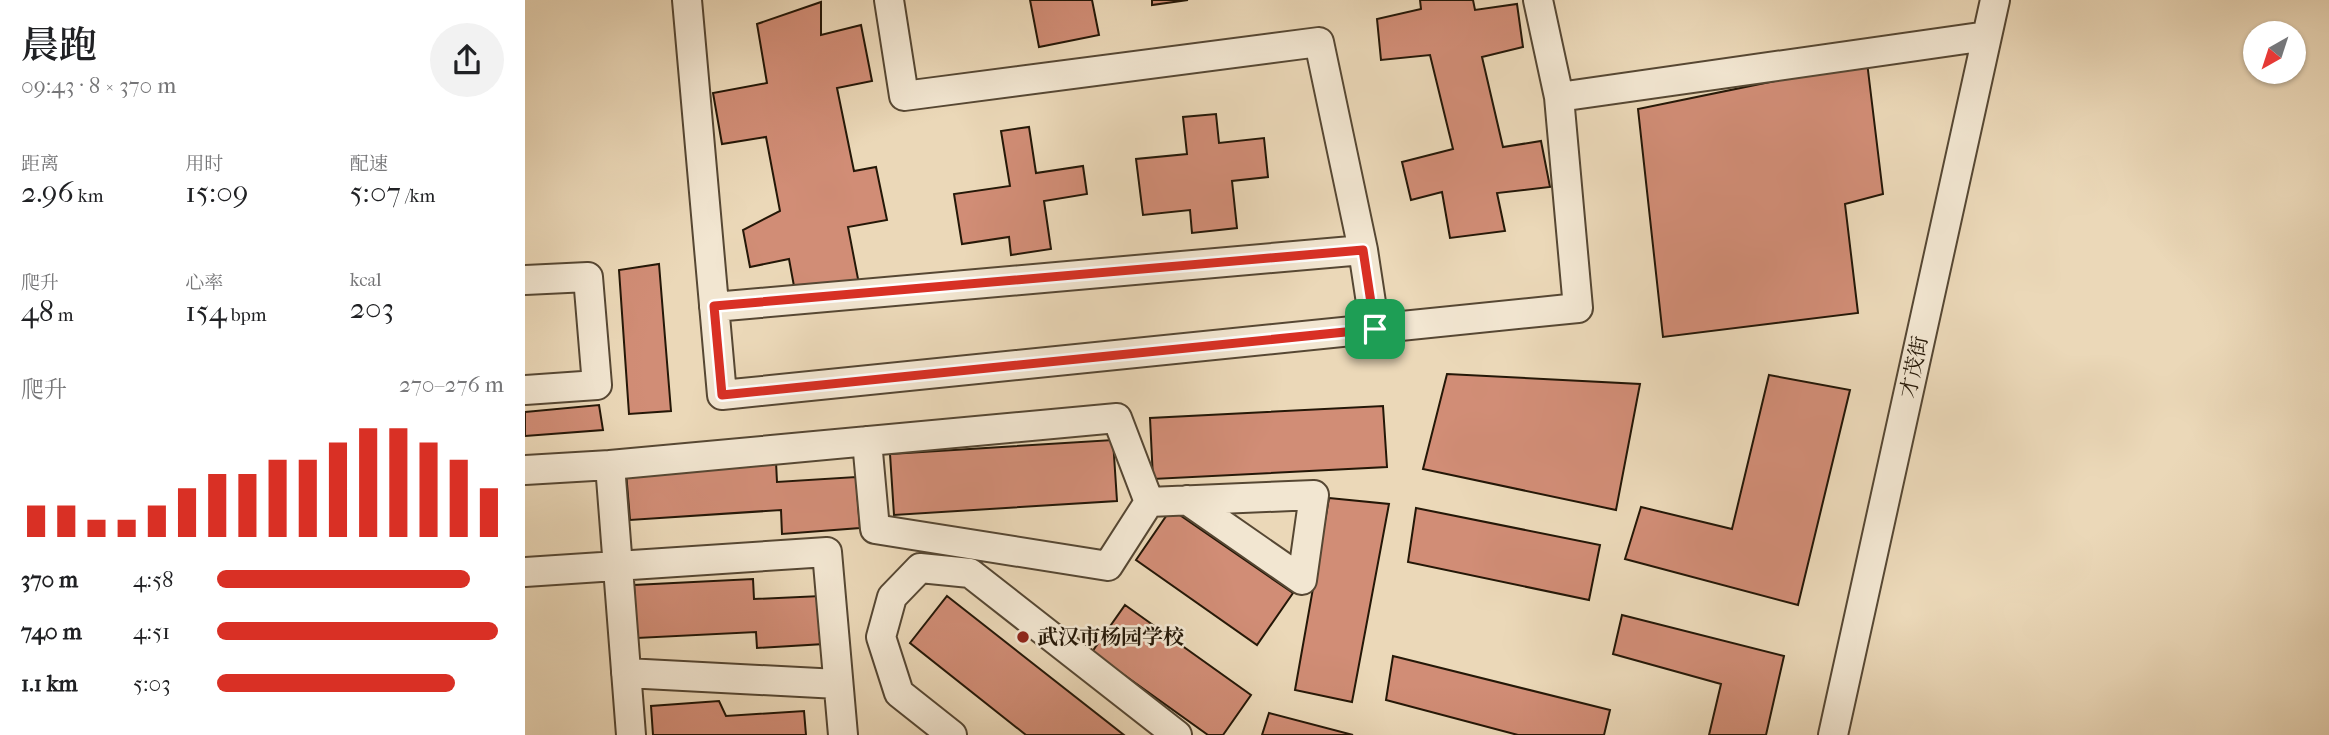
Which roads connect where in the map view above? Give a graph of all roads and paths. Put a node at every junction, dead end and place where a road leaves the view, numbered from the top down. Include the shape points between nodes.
1 (687, 0) edge
2 (889, 0) edge
3 (1538, 0) edge
4 (1995, 0) edge
5 (1987, 36) junction
6 (1559, 97) junction
7 (1363, 250) junction
8 (525, 280) edge
9 (714, 306) junction
10 (1375, 329) junction
11 (525, 390) edge
12 (867, 441) junction
13 (610, 465) junction
14 (525, 470) edge
15 (1187, 500) junction
16 (1149, 502) junction
17 (618, 565) junction
18 (525, 572) edge
19 (626, 673) junction
20 (838, 684) junction
21 (631, 735) edge
22 (843, 735) edge
23 (951, 735) edge
24 (1177, 735) edge
25 (1833, 735) edge

1 - 9 street
2 - 7 street via 904,96 1319,42
3 - 6 street
4 - 5 street, 才茂街
5 - 6 street
5 - 25 street, 才茂街
6 - 10 street via 1578,308
7 - 9 street
7 - 10 street
8 - 11 street via 588,277 597,385
9 - 10 street via 722,395
12 - 13 street
12 - 16 street via 1117,418
12 - 16 street via 875,529 1108,566
13 - 14 street
13 - 17 street
15 - 15 street via 1314,495 1301,580 1290,572
15 - 16 street
17 - 18 street
17 - 19 street
17 - 20 street via 827,552
19 - 20 street
19 - 21 street
20 - 22 street
23 - 24 street via 899,693 881,637 892,597 920,568 970,573

